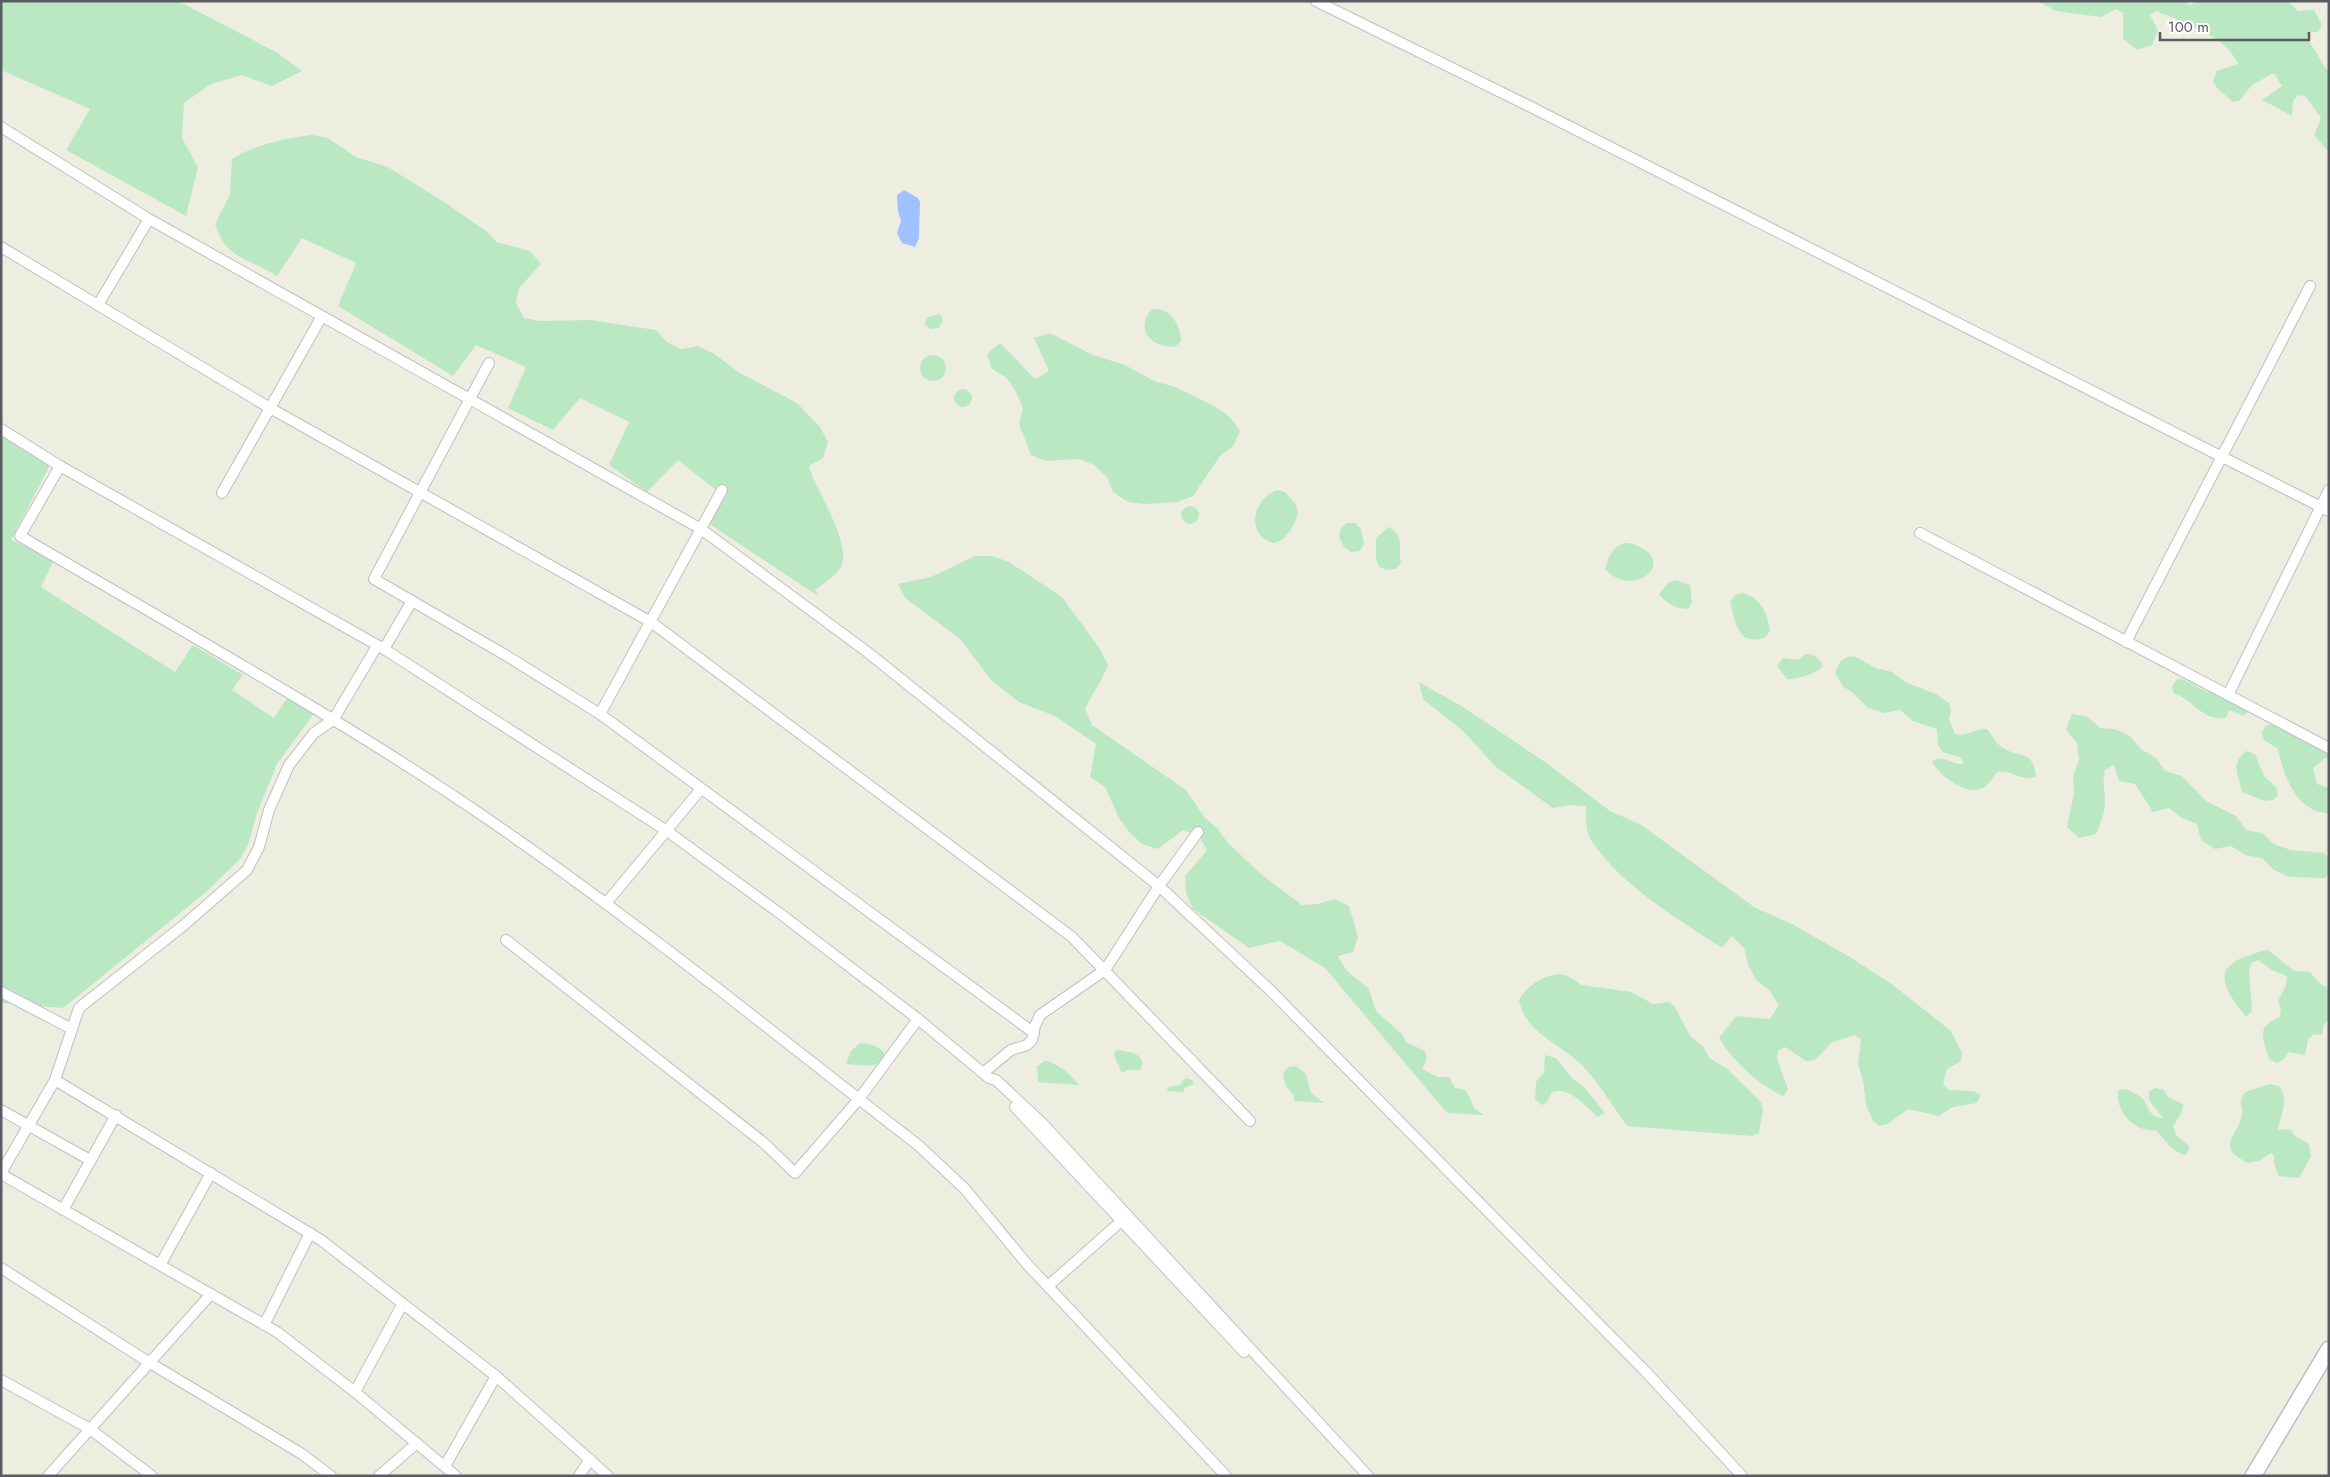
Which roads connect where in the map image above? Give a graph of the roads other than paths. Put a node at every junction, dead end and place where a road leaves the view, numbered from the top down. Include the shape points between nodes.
1 (1316, 1) edge
2 (1, 127) edge
3 (149, 219) junction
4 (1, 247) edge
5 (2310, 286) dead end
6 (98, 305) junction
7 (322, 316) junction
8 (489, 363) dead end
9 (470, 400) junction
10 (270, 408) junction
11 (1, 429) edge
12 (2222, 456) junction
13 (60, 466) junction
14 (722, 490) dead end
15 (2329, 490) edge
16 (222, 493) dead end
17 (420, 493) junction
18 (2324, 509) edge
19 (701, 529) junction
20 (1920, 533) dead end
21 (412, 601) junction
22 (651, 622) junction
23 (2126, 642) junction
24 (380, 648) junction
25 (2228, 695) junction
26 (600, 714) junction
27 (333, 720) junction
28 (2329, 748) edge
29 (701, 789) junction
30 (667, 831) junction
31 (1198, 832) dead end
32 (1159, 886) junction
33 (607, 902) junction
34 (506, 940) dead end
35 (1105, 970) junction
36 (1, 992) edge
37 (918, 1019) junction
38 (72, 1029) junction
39 (1034, 1033) junction
40 (986, 1076) junction
41 (55, 1080) junction
42 (859, 1099) junction
43 (1, 1110) edge
44 (116, 1115) junction
45 (1250, 1121) dead end
46 (29, 1126) junction
47 (90, 1160) junction
48 (210, 1173) junction
49 (1, 1174) edge
50 (63, 1210) junction
51 (1125, 1218) junction
52 (310, 1233) junction
53 (160, 1265) junction
54 (1, 1268) edge
55 (1048, 1286) junction
56 (210, 1294) junction
57 (402, 1305) junction
58 (264, 1325) junction
59 (2329, 1349) edge
60 (150, 1363) junction
61 (496, 1376) junction
62 (1, 1380) edge
63 (355, 1392) junction
64 (90, 1428) junction
65 (416, 1442) junction
66 (590, 1459) junction
67 (445, 1466) junction
68 (48, 1476) edge
69 (152, 1476) edge
70 (331, 1476) edge
71 (379, 1476) edge
72 (456, 1476) edge
73 (579, 1476) edge
74 (608, 1476) edge
75 (1226, 1476) edge
76 (1359, 1476) edge
77 (1368, 1476) edge
78 (1742, 1476) edge
79 (2253, 1476) edge

1 - 12 street
2 - 3 street
3 - 6 street
3 - 7 street
4 - 6 street
5 - 12 street
6 - 10 street
7 - 9 street
7 - 10 street
8 - 9 street
9 - 17 street
9 - 19 street
10 - 16 street
10 - 17 street
11 - 13 street
12 - 18 street
12 - 23 street
13 - 24 street
13 - 27 street via 20,536
14 - 19 street
15 - 18 street
17 - 21 street via 374,579
17 - 22 street
18 - 25 street
19 - 22 street
19 - 32 street via 866,651
20 - 23 street
21 - 24 street
21 - 26 street
22 - 26 street
22 - 35 street via 1064,931
23 - 25 street
24 - 27 street
24 - 30 street
25 - 28 street
26 - 29 street
27 - 33 street via 489,820
27 - 38 street via 314,732 289,765 268,810 259,847 247,870 184,925 84,1002
29 - 30 street
29 - 39 street
30 - 33 street
30 - 37 street
31 - 32 street
32 - 35 street
32 - 78 street via 1270,990 1424,1145 1646,1372
33 - 42 street
34 - 42 street via 764,1143 795,1174
35 - 39 street via 1040,1015
35 - 45 street
36 - 38 street
37 - 40 street
37 - 42 street
38 - 41 street
39 - 40 street via 1027,1046 1011,1050
40 - 51 street via 996,1080 1042,1123
41 - 44 street
41 - 46 street
42 - 55 street via 918,1145 966,1189
43 - 46 street
44 - 47 street
44 - 48 street
46 - 47 street
46 - 49 street
47 - 50 street
48 - 52 street
48 - 53 street
49 - 50 street
50 - 53 street
51 - 55 street
51 - 76 street
51 - 77 street
52 - 57 street
52 - 58 street
53 - 56 street
54 - 60 street
55 - 75 street
56 - 58 street
56 - 60 street
57 - 61 street
57 - 63 street
58 - 63 street
59 - 79 main road
60 - 64 street
60 - 70 street via 302,1454
61 - 66 street
61 - 67 street
62 - 64 street
63 - 65 street
64 - 68 street
64 - 69 street
65 - 67 street
65 - 71 street
66 - 73 street
66 - 74 street
67 - 72 street

